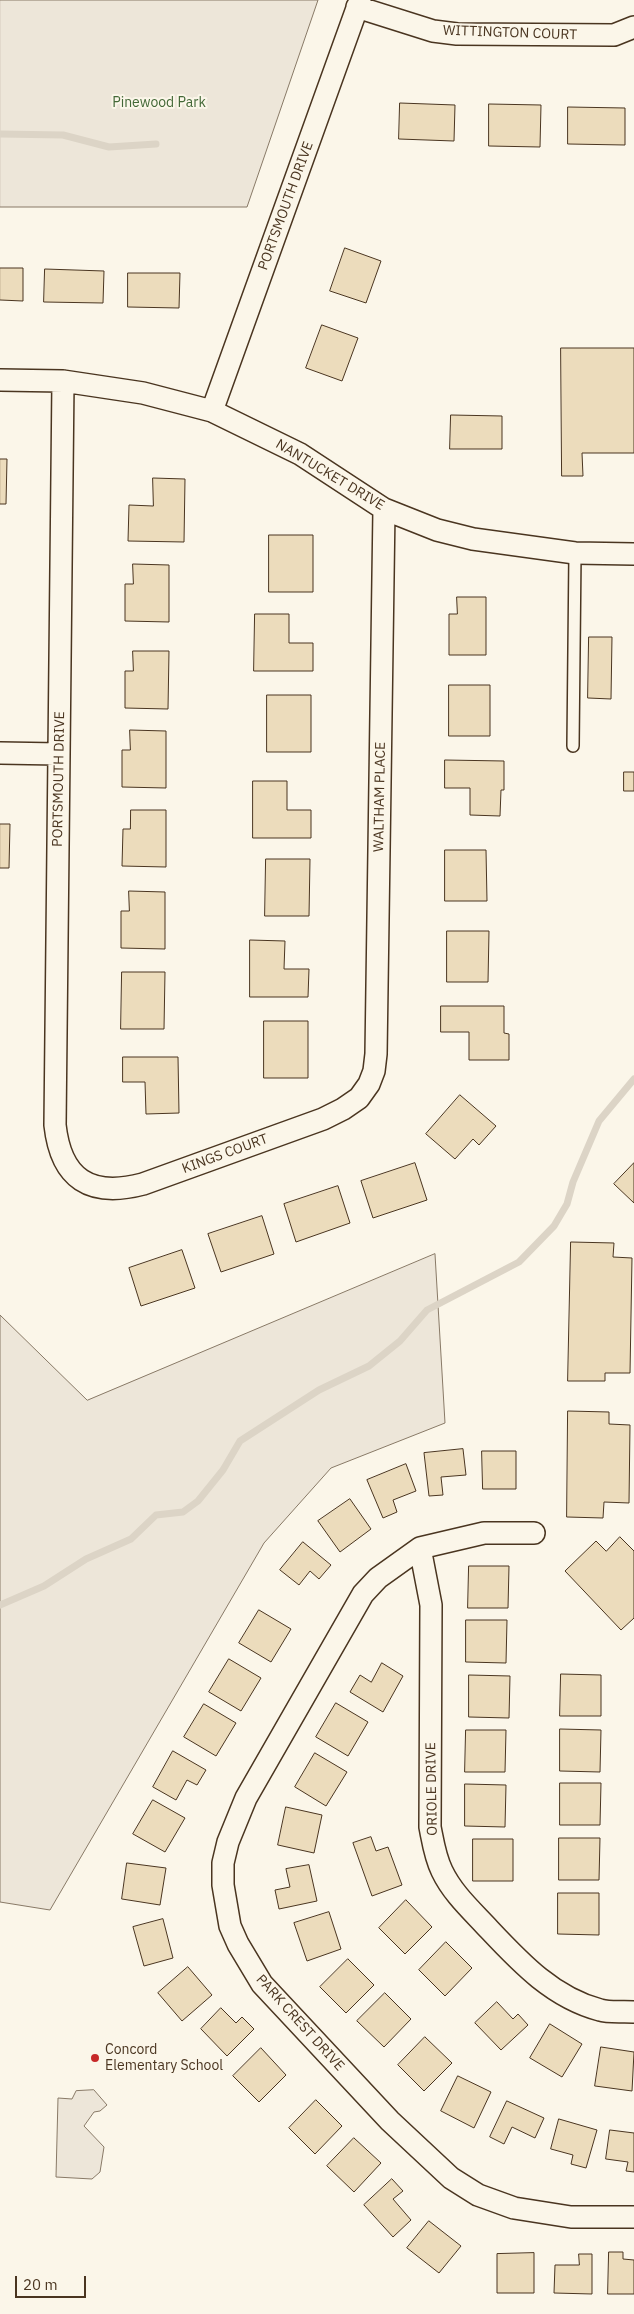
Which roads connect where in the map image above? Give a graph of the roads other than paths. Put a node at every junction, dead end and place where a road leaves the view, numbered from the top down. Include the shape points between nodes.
1 (358, 3) edge
2 (634, 27) edge
3 (0, 380) edge
4 (63, 381) junction
5 (212, 411) junction
6 (384, 509) junction
7 (575, 553) junction
8 (634, 554) edge
9 (573, 746) dead end
10 (0, 753) edge
11 (59, 754) junction
12 (369, 1084) joint
13 (72, 1172) joint
14 (534, 1533) dead end
15 (420, 1548) junction
16 (634, 2012) edge
17 (634, 2217) edge

1 - 2 street, WITTINGTON COURT via 433,31 457,34 614,35
1 - 5 street, PORTSMOUTH DRIVE
3 - 4 street, NANTUCKET DRIVE
4 - 5 street, NANTUCKET DRIVE via 143,393
4 - 11 street, PORTSMOUTH DRIVE
5 - 6 street, NANTUCKET DRIVE via 300,454
6 - 7 street, NANTUCKET DRIVE via 437,530 473,539
6 - 12 street, WALTHAM PLACE via 376,1054
7 - 8 street, NANTUCKET DRIVE
7 - 9 lane
10 - 11 street
11 - 13 street, PORTSMOUTH DRIVE via 55,1125 61,1158
12 - 13 street, KINGS COURT via 359,1098 323,1119 143,1184 107,1188 85,1183
14 - 15 street, PARK CREST DRIVE via 484,1533
15 - 16 street, ORIOLE DRIVE via 431,1605 430,1827 436,1857 458,1896 521,1964 576,2001 602,2011
15 - 17 street, PARK CREST DRIVE via 378,1578 363,1594 246,1798 223,1863 224,1900 230,1926 262,1984 390,2121 451,2178 478,2195 514,2208 571,2217

